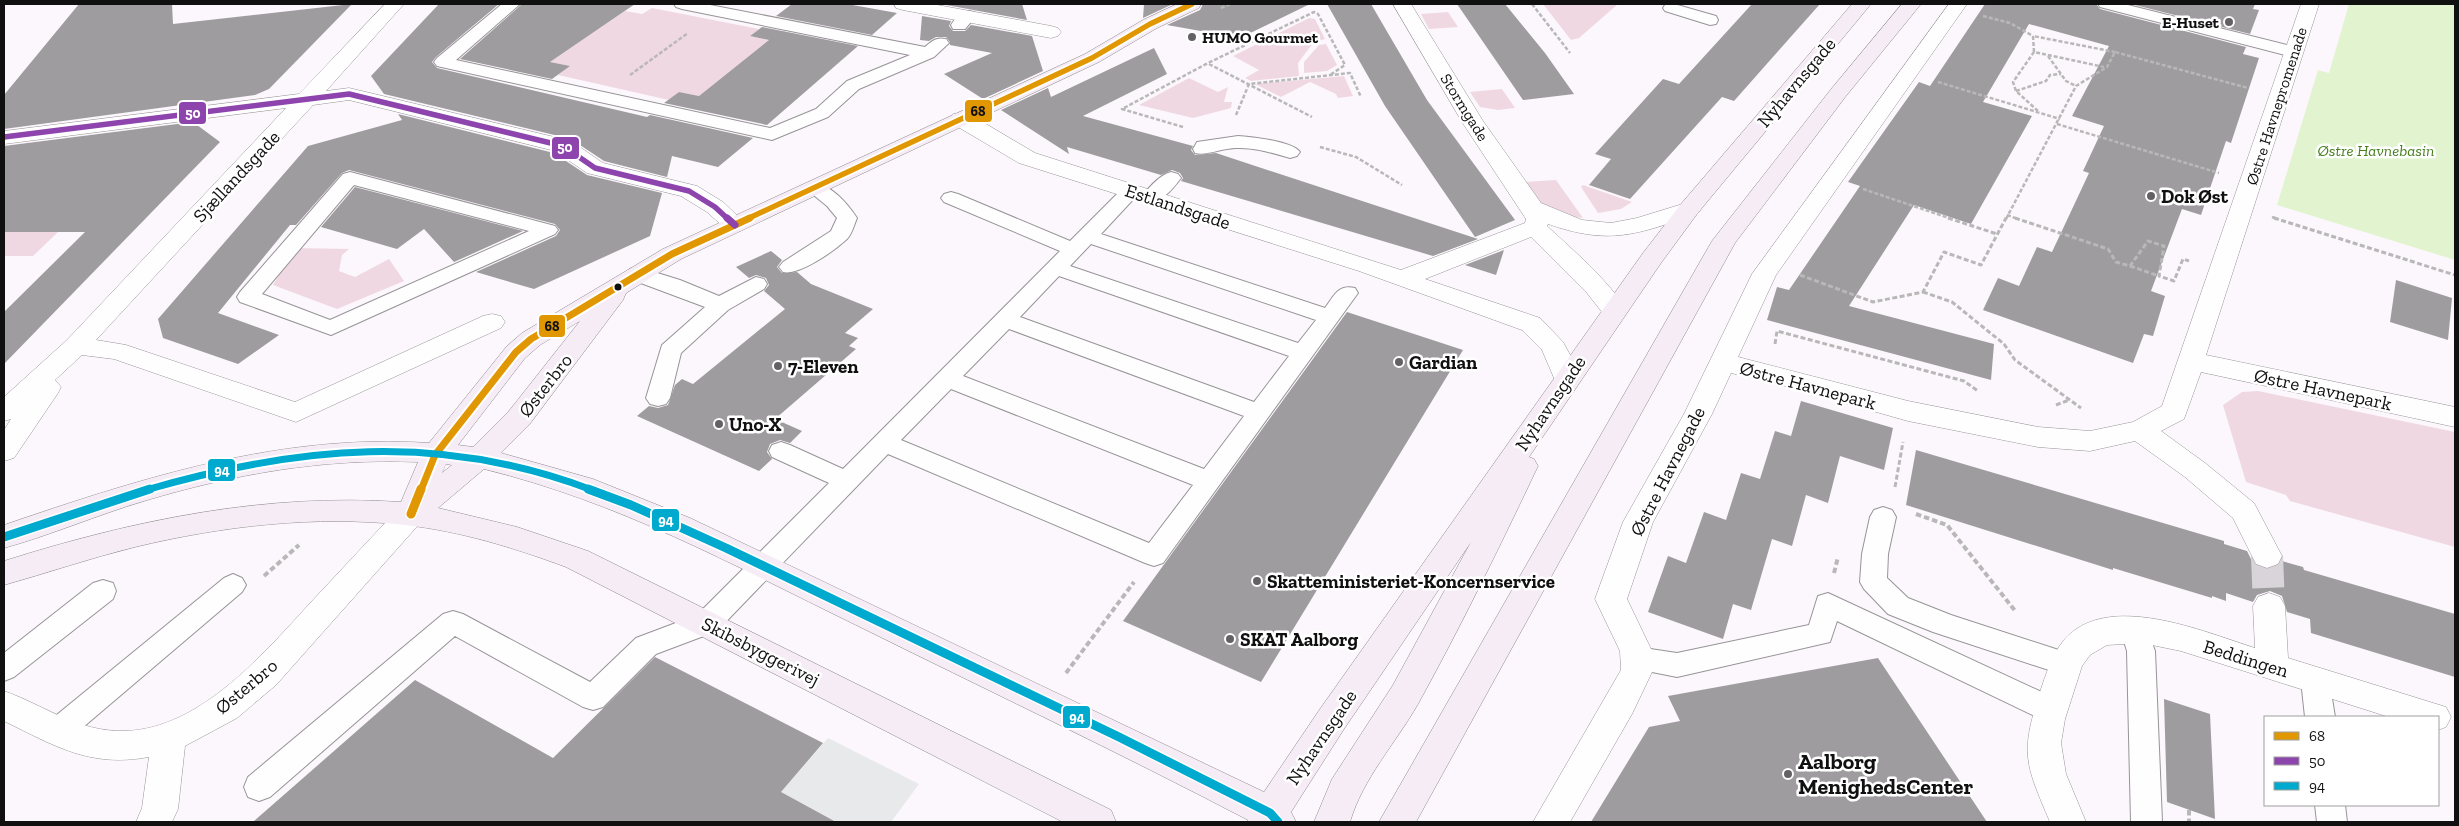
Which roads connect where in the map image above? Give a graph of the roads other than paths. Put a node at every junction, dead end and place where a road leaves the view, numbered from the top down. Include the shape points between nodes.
1 (395, 4) edge
2 (512, 4) edge
3 (682, 4) edge
4 (903, 4) edge
5 (1192, 4) edge
6 (1402, 4) edge
7 (1862, 4) edge
8 (1912, 4) edge
9 (1958, 4) edge
10 (2106, 4) edge
11 (2310, 4) edge
12 (1671, 8) dead end
13 (1710, 20) dead end
14 (1051, 32) dead end
15 (2293, 52) junction
16 (306, 101) junction
17 (962, 119) junction
18 (4, 137) edge
19 (1203, 143) road end
20 (1290, 152) dead end
21 (1171, 178) dead end
22 (815, 188) junction
23 (1141, 194) junction
24 (951, 198) dead end
25 (451, 204) joint
26 (2242, 207) joint
27 (1689, 209) junction
28 (1534, 217) junction
29 (735, 225) junction
30 (1080, 243) junction
31 (790, 267) dead end
32 (1056, 268) junction
33 (631, 278) junction
34 (1401, 278) junction
35 (756, 284) dead end
36 (1348, 293) dead end
37 (720, 305) junction
38 (1614, 310) junction
39 (1330, 317) junction
40 (1006, 320) junction
41 (492, 322) dead end
42 (76, 346) junction
43 (1303, 353) junction
44 (2191, 361) junction
45 (1722, 362) junction
46 (948, 379) junction
47 (1566, 379) junction
48 (658, 398) dead end
49 (4, 412) edge
50 (1259, 413) junction
51 (2455, 418) edge
52 (2140, 430) junction
53 (885, 443) junction
54 (4, 451) edge
55 (781, 451) dead end
56 (435, 455) junction
57 (478, 458) junction
58 (848, 481) junction
59 (1209, 481) junction
60 (411, 514) junction
61 (1883, 517) dead end
62 (4, 537) edge
63 (2267, 556) tunnel mouth
64 (763, 568) junction
65 (4, 573) edge
66 (232, 585) road end
67 (103, 592) dead end
68 (2269, 606) tunnel mouth
69 (707, 623) junction
70 (2134, 629) junction
71 (1637, 659) junction
72 (2067, 664) junction
73 (2272, 666) junction
74 (4, 669) edge
75 (2315, 680) junction
76 (4, 705) edge
77 (2051, 710) junction
78 (2320, 716) edge
79 (2431, 716) edge
80 (2439, 718) edge
81 (2455, 724) edge
82 (58, 731) junction
83 (169, 738) junction
84 (259, 787) dead end
85 (2330, 806) edge
86 (1272, 820) edge
87 (154, 822) edge
88 (1098, 822) edge
89 (1332, 822) edge
90 (1397, 822) edge
91 (1551, 822) edge
92 (2068, 822) edge
93 (2147, 822) edge
94 (2332, 822) edge

1 - 16 street, Sjællandsgade
2 - 3 lane via 443,62 772,134 822,113 853,85 934,48
4 - 14 street via 964,20
5 - 17 street, Østerbro via 1092,58
6 - 28 street, Stormgade
7 - 27 street, Nyhavnsgade
8 - 90 street, Nyhavnsgade via 1839,92 1724,241
9 - 45 street, Østre Havnepark via 1769,264
10 - 15 lane
11 - 15 street, Østre Havnepromenade
12 - 13 lane
15 - 26 street, Østre Havnepromenade
16 - 18 street
16 - 29 street via 349,94 564,146 595,168 689,191 715,207
16 - 42 street, Sjællandsgade
17 - 22 street, Østerbro
17 - 23 street, Estlandsgade via 1027,158
19 - 20 lane via 1235,140
21 - 23 lane
22 - 29 street, Østerbro
22 - 31 lane via 834,202 847,218 840,234
23 - 30 lane
23 - 34 street, Estlandsgade
24 - 30 lane
25 - 25 lane via 548,230 331,328 248,297 350,178
26 - 44 street, Østre Havnepark
27 - 28 street via 1623,230 1599,232
27 - 38 street, Nyhavnsgade
28 - 34 street
28 - 38 street, Stormgade
29 - 33 street, Østerbro via 672,254
30 - 32 lane
30 - 39 lane
32 - 40 lane
32 - 43 lane
33 - 37 lane via 672,285
33 - 56 street, Østerbro via 548,328 516,352
33 - 57 street, Østerbro via 519,418
34 - 47 street, Estlandsgade via 1531,324 1555,347
35 - 37 lane
36 - 39 lane
37 - 48 lane via 670,350
38 - 47 street, Nyhavnsgade
39 - 43 lane
40 - 46 lane
40 - 50 lane
41 - 42 street via 296,412 117,351
42 - 49 street, Sjællandsgade
42 - 54 street, Sjællandsgade
43 - 50 lane
44 - 51 street, Østre Havnepark
44 - 52 street, Østre Havnepark via 2174,412
45 - 52 street, Østre Havnepark via 1908,412 2038,437 2090,441
45 - 71 street, Østre Havnegade via 1694,422 1638,522 1613,591 1611,599
46 - 53 lane
46 - 59 lane
47 - 86 street, Nyhavnsgade via 1332,719
47 - 89 street via 1442,631 1395,712 1350,780
50 - 59 lane
52 - 63 street via 2196,470 2244,511
53 - 58 lane
53 - 59 lane via 1154,556
55 - 58 lane
56 - 57 street
56 - 60 street, Østerbro
56 - 62 street via 368,451 329,453 223,467 129,494
57 - 60 street, Østerbro
57 - 64 street via 550,474 611,495 662,516
58 - 64 lane
60 - 65 street via 314,510 238,516 81,548
60 - 69 street, Skibsbyggerivej via 534,542 577,559
60 - 83 street, Østerbro via 264,675 225,708
61 - 72 lane via 1873,582 1898,606
64 - 69 lane
64 - 86 street via 1045,701
66 - 82 lane
67 - 74 lane
68 - 73 street
69 - 84 lane via 646,646 593,698 453,622
69 - 88 street, Skibsbyggerivej
70 - 72 street, Beddingen via 2113,629 2097,635 2079,646
70 - 73 street, Beddingen via 2182,638
70 - 93 lane via 2141,651
71 - 77 lane via 1676,665 1820,634 1828,604
71 - 91 street via 1637,670 1620,704
72 - 77 street, Beddingen
73 - 75 street, Beddingen
75 - 78 lane
75 - 79 street, Beddingen
76 - 82 street, Østerbro
77 - 92 street, Beddingen via 2043,756 2049,780
80 - 81 street
82 - 83 street, Østerbro via 76,740 125,746
83 - 87 street via 160,808
85 - 94 lane

